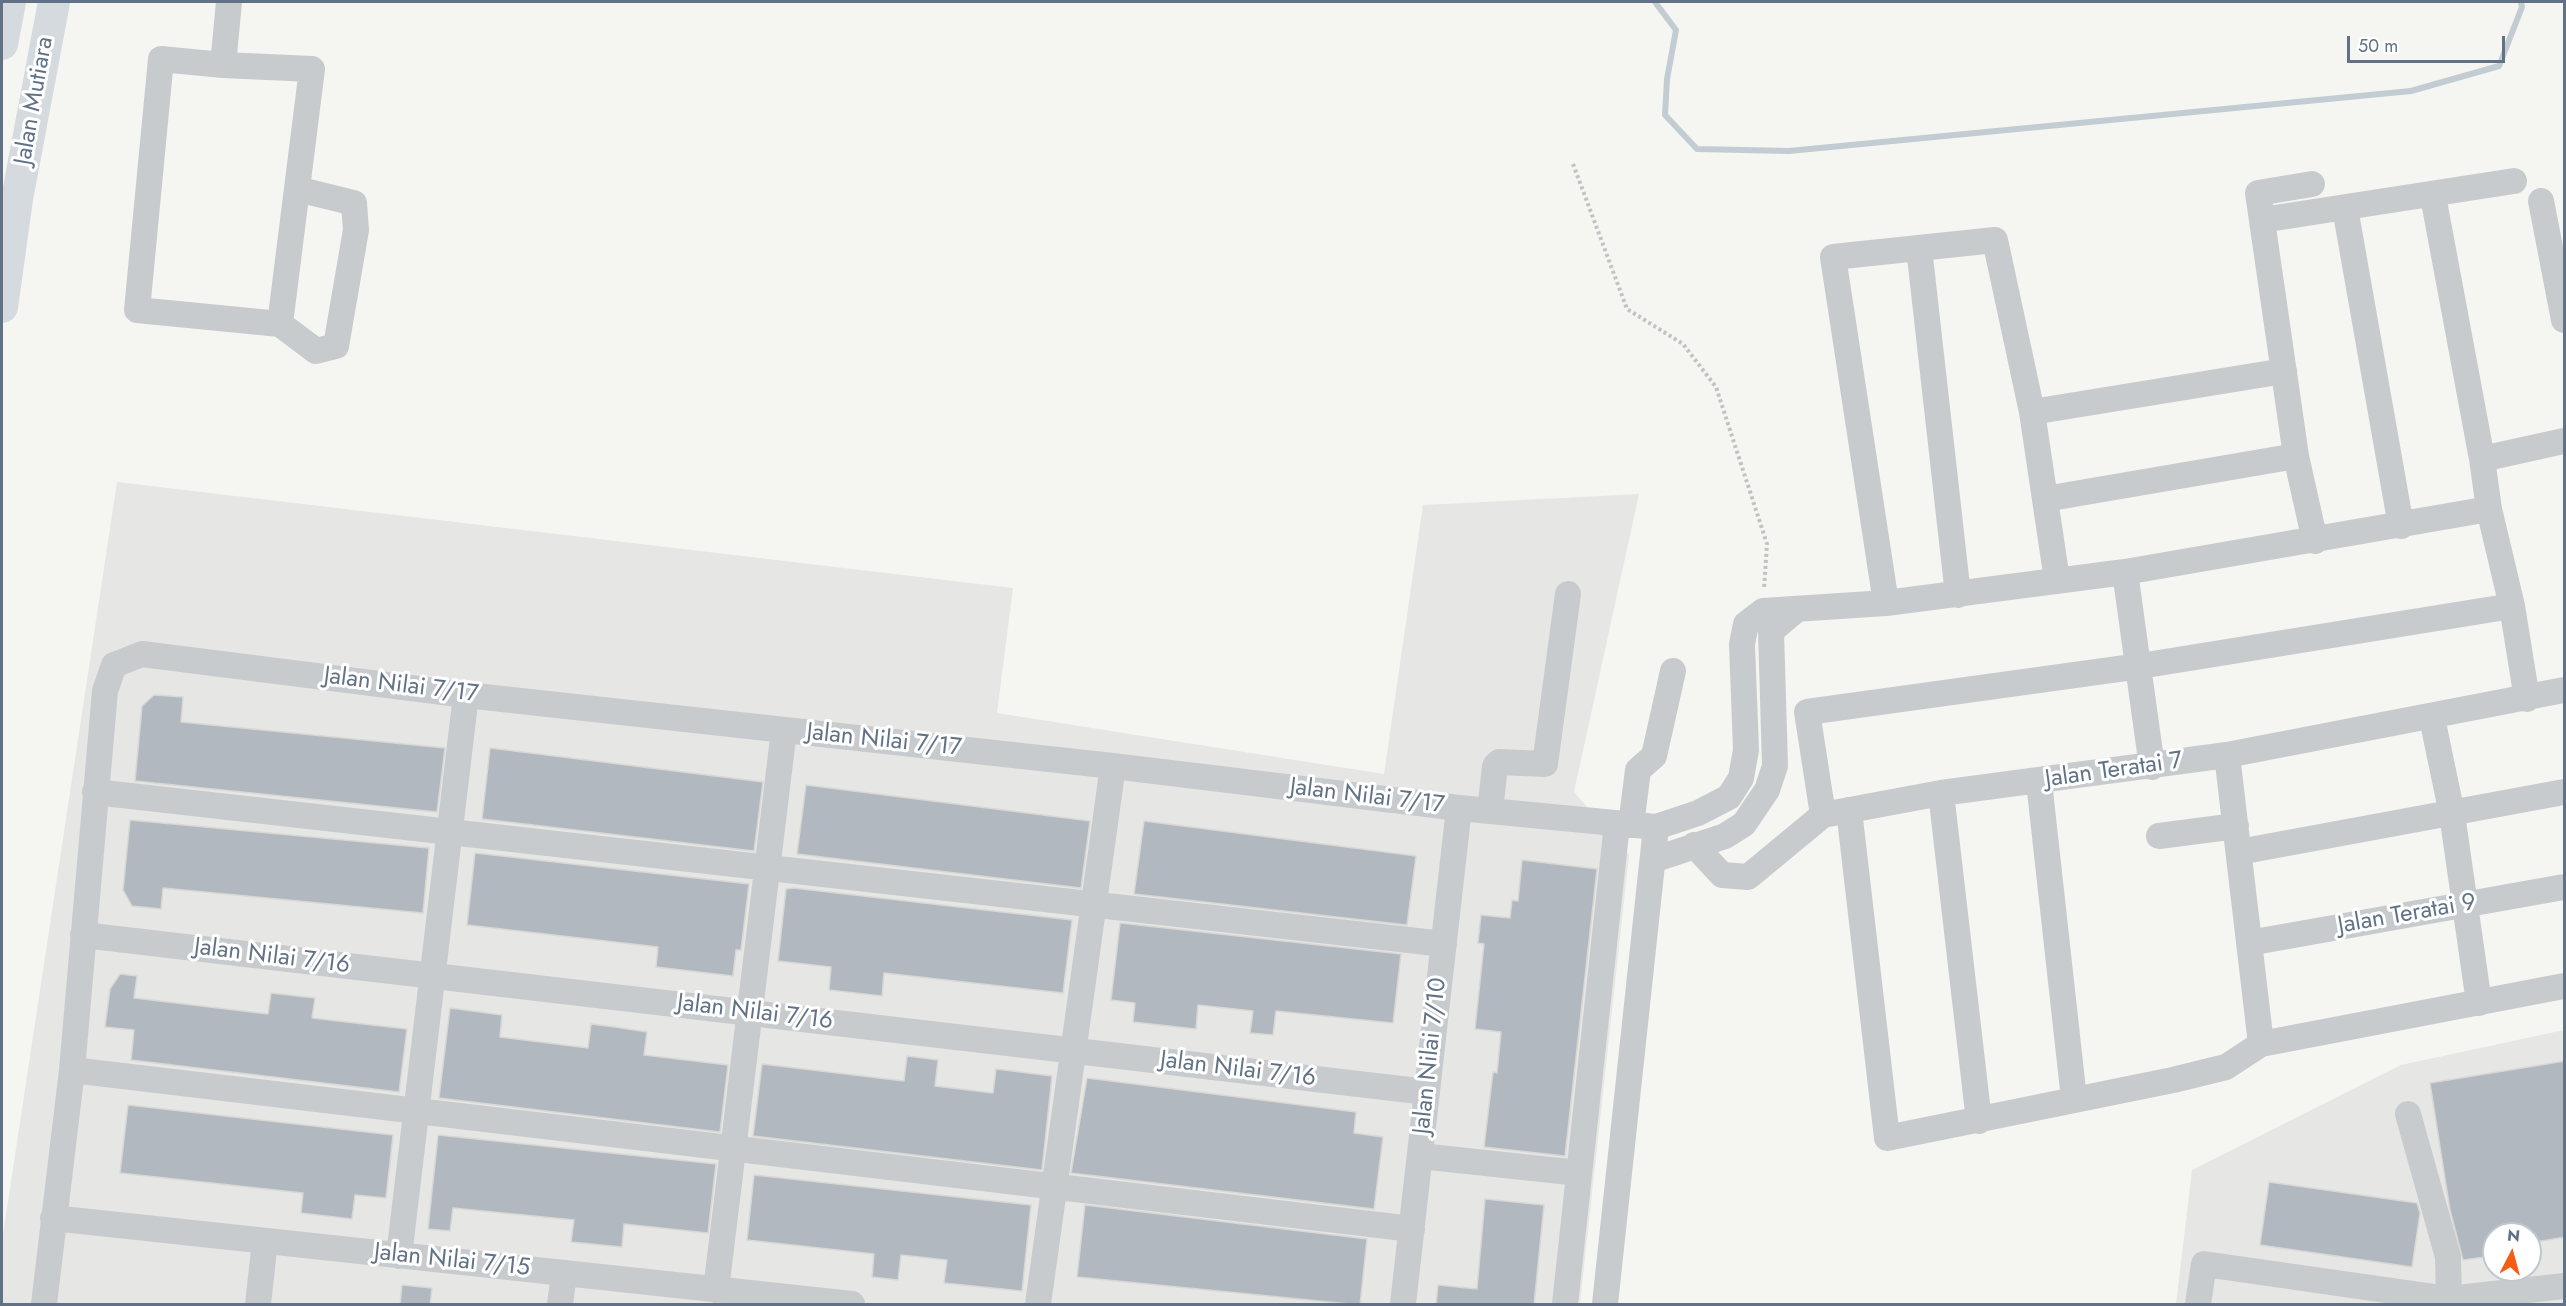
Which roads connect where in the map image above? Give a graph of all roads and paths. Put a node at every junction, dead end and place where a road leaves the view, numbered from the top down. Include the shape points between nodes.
1 (10, 2) edge
2 (54, 2) edge
3 (229, 2) edge
4 (2, 44) edge
5 (223, 65) junction
6 (1573, 164) dead end
7 (2514, 181) dead end
8 (2312, 184) dead end
9 (297, 189) junction
10 (2433, 196) junction
11 (2541, 201) dead end
12 (2345, 208) junction
13 (2262, 220) junction
14 (1919, 248) junction
15 (2, 307) edge
16 (2565, 320) edge
17 (280, 324) junction
18 (2284, 371) junction
19 (2032, 412) junction
20 (2565, 441) edge
21 (2296, 456) junction
22 (2482, 459) junction
23 (2045, 499) junction
24 (2489, 509) junction
25 (2402, 526) junction
26 (2315, 541) junction
27 (2125, 572) junction
28 (2057, 580) junction
29 (1568, 594) dead end
30 (1958, 595) junction
31 (1886, 603) junction
32 (2512, 606) junction
33 (1797, 609) junction
34 (1763, 611) junction
35 (2140, 666) junction
36 (1673, 671) dead end
37 (2565, 690) edge
38 (466, 695) junction
39 (2527, 699) junction
40 (2432, 718) junction
41 (784, 730) junction
42 (2227, 755) junction
43 (1113, 766) junction
44 (2152, 767) junction
45 (2039, 782) junction
46 (95, 792) junction
47 (2565, 792) edge
48 (1941, 793) junction
49 (1459, 808) junction
50 (1849, 810) junction
51 (1490, 811) junction
52 (2452, 813) junction
53 (1823, 815) junction
54 (1635, 825) junction
55 (2236, 826) junction
56 (450, 832) junction
57 (2159, 836) dead end
58 (1694, 845) junction
59 (2238, 852) junction
60 (1653, 860) junction
61 (767, 868) junction
62 (2565, 887) edge
63 (2466, 904) junction
64 (1094, 905) junction
65 (83, 935) junction
66 (2249, 943) junction
67 (1444, 944) junction
68 (432, 976) junction
69 (2565, 986) edge
70 (2479, 1004) junction
71 (750, 1013) junction
72 (2261, 1044) junction
73 (1073, 1050) junction
74 (72, 1070) junction
75 (1427, 1092) junction
76 (2074, 1099) junction
77 (416, 1110) junction
78 (2408, 1114) dead end
79 (1979, 1120) junction
80 (733, 1148) junction
81 (1420, 1156) junction
82 (1579, 1173) junction
83 (1054, 1186) junction
84 (53, 1218) junction
85 (1412, 1229) junction
86 (265, 1241) junction
87 (399, 1256) junction
88 (564, 1274) junction
89 (2565, 1286) edge
90 (716, 1290) junction
91 (787, 1301) edge
92 (2449, 1302) edge
93 (44, 1305) edge
94 (258, 1305) edge
95 (560, 1305) edge
96 (852, 1305) edge
97 (1038, 1305) edge
98 (1403, 1305) edge
99 (1565, 1305) edge
100 (1605, 1305) edge
101 (2198, 1305) edge

1 - 4 main road, Jalan Mutiara
2 - 15 main road, Jalan Mutiara via 17,200
3 - 5 street
5 - 9 street via 312,69
5 - 17 street via 161,59 137,310
6 - 34 path via 1627,309 1683,344 1716,387 1767,543
7 - 10 street
8 - 13 street via 2258,193
9 - 17 street
9 - 17 street via 354,203 356,230 336,346 316,351
10 - 12 street
10 - 22 street
11 - 16 street
12 - 13 street
12 - 25 street
13 - 18 street
14 - 19 street via 1995,240
14 - 30 street
14 - 31 street via 1833,257
18 - 19 street
18 - 21 street
19 - 23 street
20 - 22 street
21 - 23 street
21 - 26 street
22 - 24 street
23 - 28 street
24 - 25 street
24 - 32 street
25 - 26 street
26 - 27 street
27 - 28 street
27 - 35 street
28 - 30 street
29 - 51 street via 1545,764 1499,762 1495,766
30 - 31 street
31 - 33 street
32 - 35 street
32 - 39 street
33 - 34 street
33 - 58 street via 1771,631 1775,766 1767,790 1744,824 1725,836
34 - 54 street via 1746,624 1742,644 1746,750 1741,778 1729,797 1698,813
35 - 44 street
35 - 53 street via 1807,712
36 - 54 street via 1654,756 1638,770
37 - 39 street, Jalan Teratai 7
38 - 41 street, Jalan Nilai 7/17
38 - 46 street, Jalan Nilai 7/17 via 142,654 114,665 105,691
38 - 56 street
39 - 40 street, Jalan Teratai 7
40 - 42 street, Jalan Teratai 7
40 - 52 street
41 - 43 street, Jalan Nilai 7/17
41 - 61 street
42 - 44 street, Jalan Teratai 7
42 - 55 street
43 - 49 street, Jalan Nilai 7/17
43 - 64 street
44 - 45 street, Jalan Teratai 7
45 - 48 street, Jalan Teratai 7
45 - 76 street
46 - 56 street
46 - 65 street
47 - 52 street
48 - 50 street, Jalan Teratai 7
48 - 79 street
49 - 51 street, Jalan Nilai 7/17
49 - 67 street, Jalan Nilai 7/10
50 - 53 street, Jalan Teratai 7
50 - 79 street via 1887,1138
51 - 54 street, Jalan Nilai 7/17
52 - 59 street
52 - 63 street
53 - 58 street, Jalan Teratai 7 via 1748,877 1722,875
54 - 60 street
54 - 82 street
55 - 57 street
55 - 59 street
56 - 61 street
56 - 68 street
58 - 60 street
59 - 66 street
60 - 100 street
61 - 64 street
61 - 71 street
62 - 63 street, Jalan Teratai 9
63 - 66 street, Jalan Teratai 9
63 - 70 street
64 - 67 street
64 - 73 street
65 - 68 street, Jalan Nilai 7/16
65 - 74 street
66 - 72 street
67 - 75 street, Jalan Nilai 7/10
68 - 71 street, Jalan Nilai 7/16
68 - 77 street
69 - 70 street
70 - 72 street
71 - 73 street, Jalan Nilai 7/16
71 - 80 street
72 - 76 street via 2226,1067
73 - 75 street, Jalan Nilai 7/16
73 - 83 street
74 - 77 street
74 - 84 street
75 - 81 street, Jalan Nilai 7/10
76 - 79 street
77 - 80 street
77 - 87 street
78 - 92 street via 2448,1257
80 - 83 street
80 - 90 street
81 - 82 street
81 - 85 street, Jalan Nilai 7/10
82 - 99 street
83 - 85 street
83 - 97 street
84 - 86 street, Jalan Nilai 7/15
84 - 93 street
85 - 98 street, Jalan Nilai 7/10
86 - 87 street, Jalan Nilai 7/15
86 - 94 street
87 - 88 street, Jalan Nilai 7/15
88 - 90 street, Jalan Nilai 7/15
88 - 95 street
89 - 92 street
90 - 91 street, Jalan Nilai 7/15
91 - 96 street, Jalan Nilai 7/15
92 - 101 street via 2204,1264

